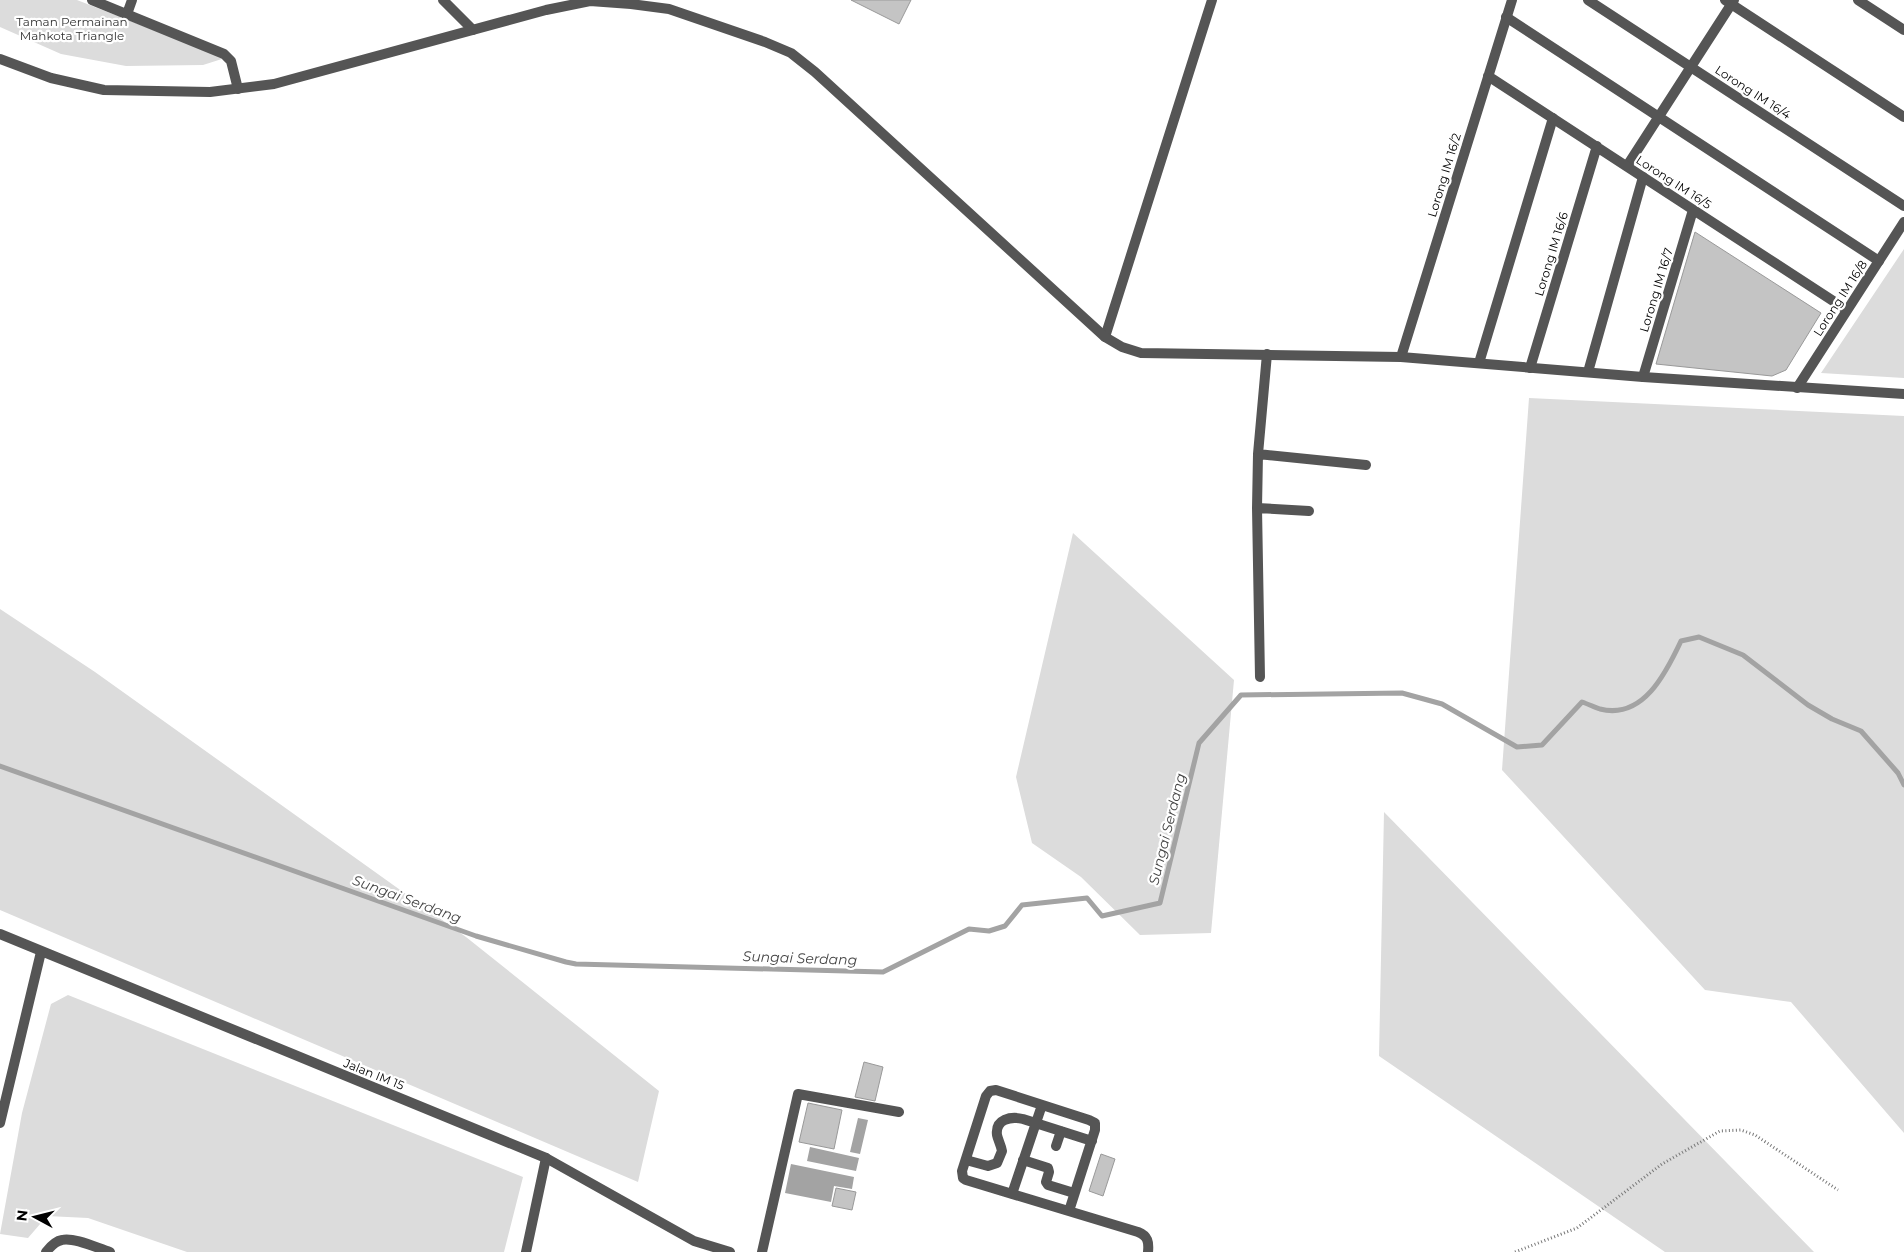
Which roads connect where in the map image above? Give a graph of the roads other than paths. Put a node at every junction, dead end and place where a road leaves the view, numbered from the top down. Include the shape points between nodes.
1 (92, 0) edge
2 (132, 0) edge
3 (443, 0) edge
4 (1212, 0) edge
5 (1512, 0) edge
6 (1588, 0) edge
7 (1858, 0) edge
8 (1730, 2) edge
9 (670, 5) edge
10 (127, 14) junction
11 (1506, 17) junction
12 (473, 30) junction
13 (1904, 30) edge
14 (0, 59) edge
15 (1691, 67) junction
16 (1488, 76) junction
17 (238, 89) junction
18 (1659, 117) junction
19 (1904, 117) edge
20 (1554, 118) junction
21 (1596, 146) junction
22 (1627, 166) junction
23 (1642, 176) junction
24 (1904, 206) edge
25 (1693, 210) junction
26 (1904, 222) edge
27 (1879, 261) junction
28 (1847, 310) junction
29 (1105, 337) junction
30 (1267, 354) junction
31 (1401, 357) junction
32 (1479, 363) junction
33 (1530, 368) junction
34 (1588, 372) junction
35 (1643, 377) junction
36 (1797, 388) junction
37 (1904, 394) edge
38 (1258, 454) junction
39 (1366, 465) dead end
40 (1257, 508) junction
41 (1309, 511) dead end
42 (1260, 677) dead end
43 (0, 934) edge
44 (41, 952) junction
45 (1042, 1105) junction
46 (899, 1112) dead end
47 (0, 1122) edge
48 (1036, 1123) junction
49 (1061, 1131) junction
50 (1092, 1141) junction
51 (1056, 1146) dead end
52 (546, 1158) junction
53 (966, 1160) junction
54 (1023, 1160) junction
55 (1074, 1193) junction
56 (1012, 1194) junction
57 (1069, 1211) junction
58 (46, 1252) edge
59 (110, 1252) edge
60 (526, 1252) edge
61 (730, 1252) edge
62 (762, 1252) edge
63 (1148, 1252) edge

1 - 10 street
2 - 10 street
3 - 12 street
4 - 29 street
5 - 11 street, Lorong IM 16/2
6 - 15 street, Lorong IM 16/4
7 - 13 street
8 - 15 street
8 - 19 street
9 - 12 street via 590,1
9 - 29 street via 797,58
10 - 17 street via 224,54 232,61
11 - 16 street, Lorong IM 16/2
11 - 18 street
12 - 17 street via 274,84
14 - 17 street via 51,78 104,90 201,92
15 - 18 street
15 - 24 street, Lorong IM 16/4
16 - 20 street, Lorong IM 16/5
16 - 31 street, Lorong IM 16/2
18 - 22 street
18 - 27 street
20 - 21 street, Lorong IM 16/5
20 - 32 street
21 - 22 street, Lorong IM 16/5
21 - 33 street, Lorong IM 16/6
22 - 23 street, Lorong IM 16/5
23 - 25 street, Lorong IM 16/5
23 - 34 street
25 - 28 street, Lorong IM 16/5
25 - 35 street, Lorong IM 16/7
26 - 27 street, Lorong IM 16/8
27 - 28 street, Lorong IM 16/8
28 - 36 street, Lorong IM 16/8
29 - 30 street via 1141,353
30 - 31 street
30 - 38 street
31 - 32 street
32 - 33 street
33 - 34 street
34 - 35 street
35 - 36 street
36 - 37 street
38 - 39 street
38 - 40 street
40 - 41 street
40 - 42 street
43 - 44 street, Jalan IM 15
44 - 47 street
44 - 52 street, Jalan IM 15
45 - 48 street
45 - 50 street via 1092,1121 1096,1127
45 - 53 street via 996,1090 990,1091
46 - 62 street via 798,1094
48 - 49 street
48 - 53 street via 1016,1117 1003,1120 997,1134 1002,1151 997,1163 988,1166
48 - 54 street
49 - 50 street
49 - 51 street
50 - 55 street
52 - 60 street
52 - 61 street, Jalan IM 15 via 694,1241
53 - 56 street via 962,1175 966,1180
54 - 55 street via 1048,1168 1048,1185
54 - 56 street
55 - 57 street
56 - 57 street
57 - 63 street via 1142,1233 1148,1241
58 - 59 street via 52,1244 72,1240

